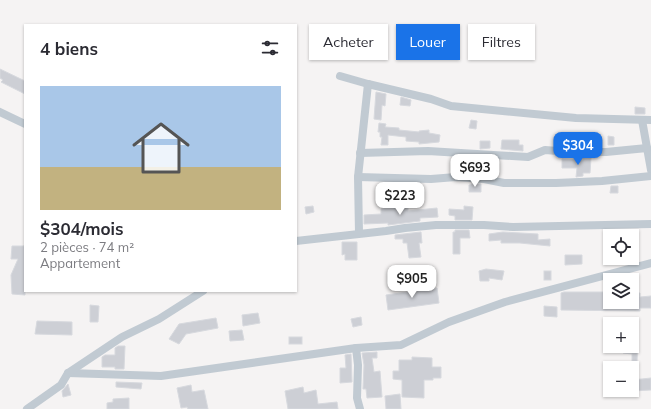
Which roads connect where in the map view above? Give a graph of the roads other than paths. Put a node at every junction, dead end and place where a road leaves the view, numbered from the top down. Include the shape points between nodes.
1 (340, 76) dead end
2 (368, 84) junction
3 (0, 112) edge
4 (647, 120) edge
5 (24, 124) edge
6 (647, 148) junction
7 (360, 153) junction
8 (651, 170) edge
9 (651, 176) edge
10 (358, 177) junction
11 (651, 224) edge
12 (359, 233) junction
13 (297, 241) edge
14 (651, 264) edge
15 (201, 292) edge
16 (356, 348) junction
17 (68, 373) junction
18 (28, 409) edge
19 (360, 409) edge

1 - 2 street
2 - 4 street via 451,106 576,118
2 - 7 street
3 - 5 street
4 - 6 street
6 - 7 street via 606,152 545,150 528,157 428,151
6 - 8 street
7 - 10 street
9 - 10 street via 556,183 504,183 456,177
10 - 12 street
11 - 12 street via 513,227 436,225
12 - 13 street
14 - 16 street via 505,302 449,322 401,345
15 - 17 street
16 - 17 street via 161,376
16 - 19 street via 357,398
17 - 18 street via 61,385

